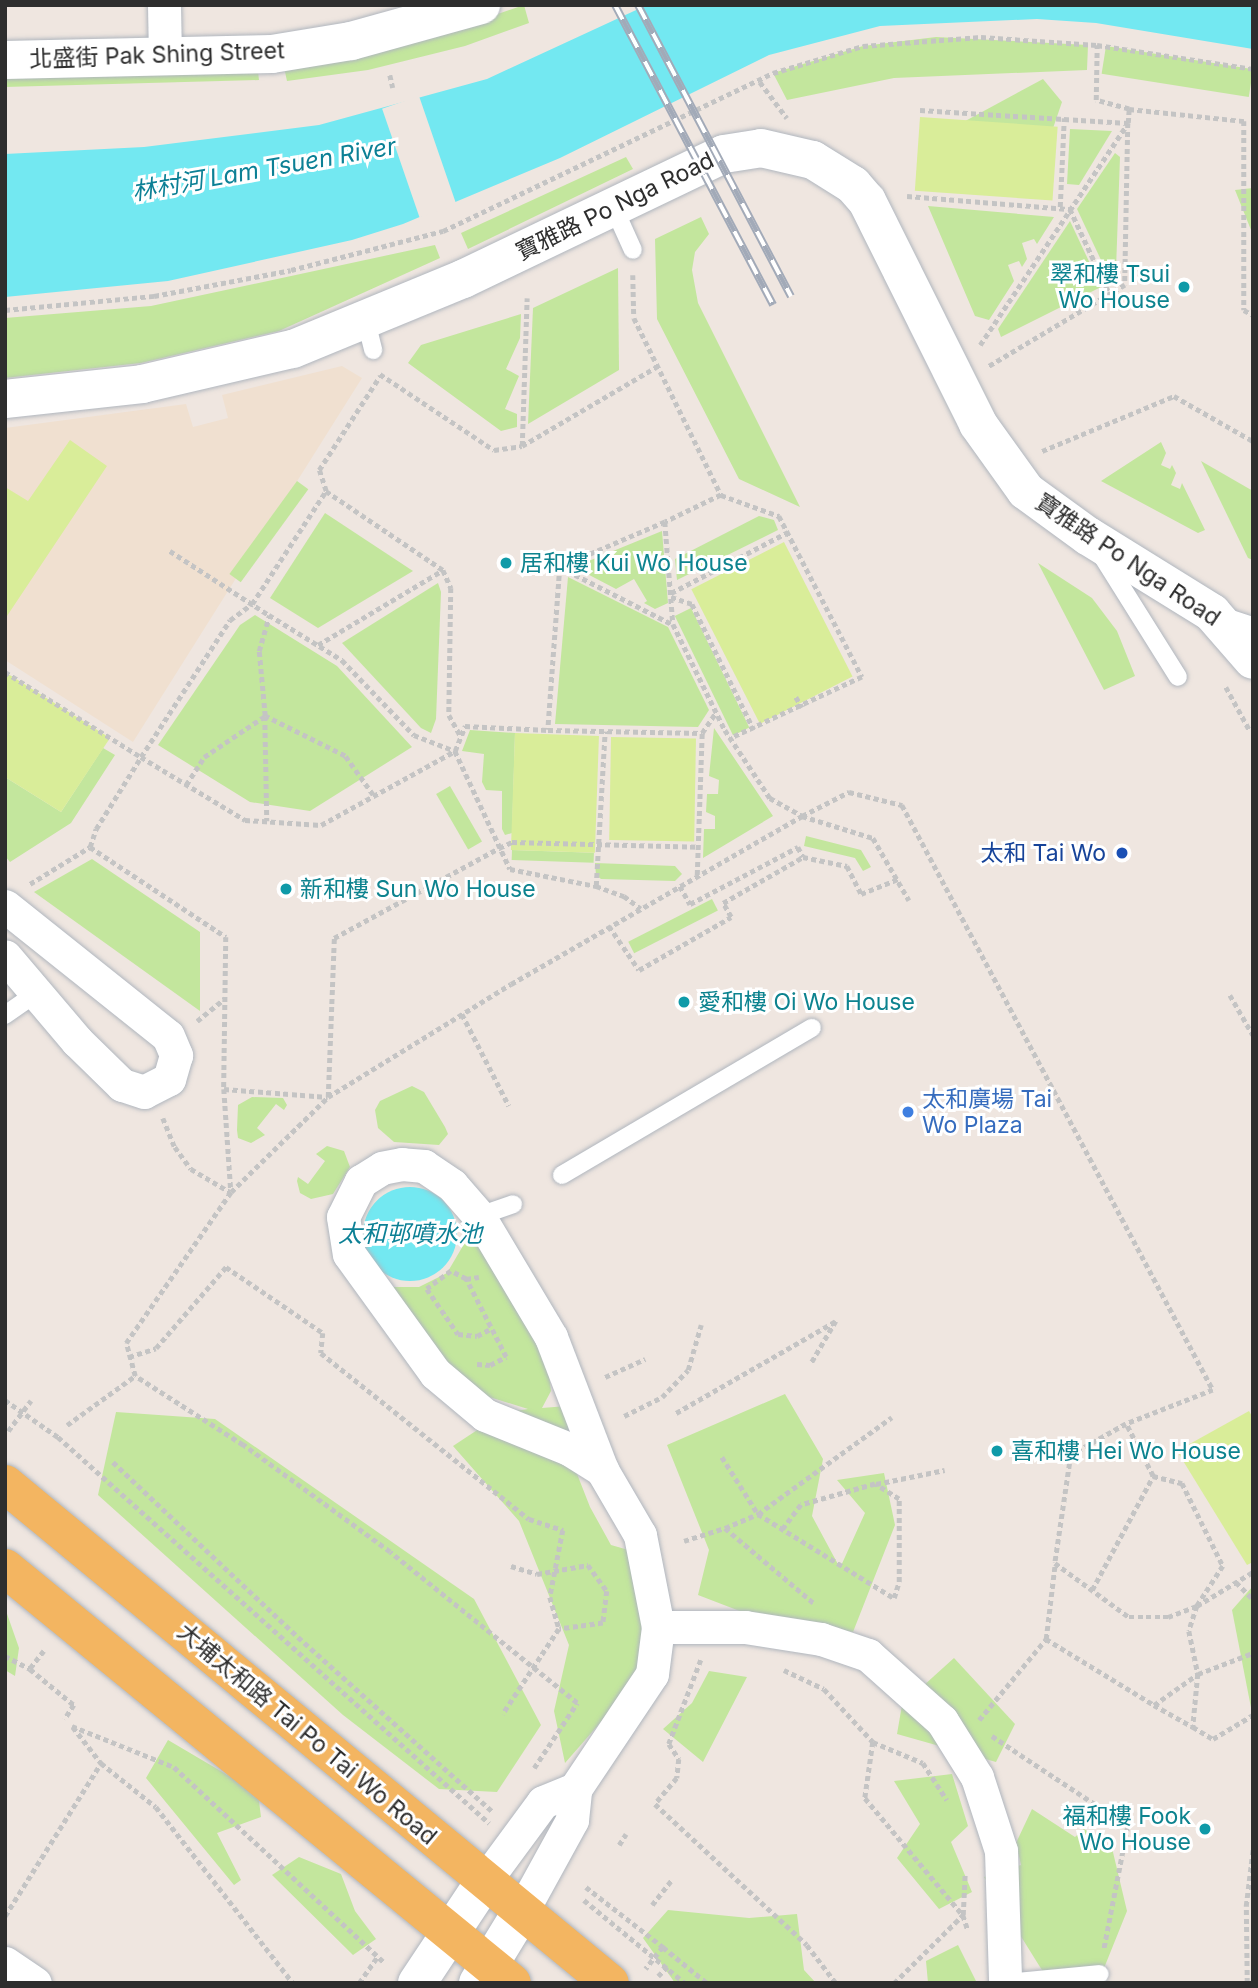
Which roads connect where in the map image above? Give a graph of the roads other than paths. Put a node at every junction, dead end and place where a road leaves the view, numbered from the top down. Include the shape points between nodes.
1 (164, 5) edge
2 (481, 5) edge
3 (166, 55) junction
4 (5, 60) edge
5 (613, 206) junction
6 (633, 250) road end
7 (5, 399) edge
8 (1088, 536) junction
9 (1212, 613) junction
10 (1253, 626) edge
11 (1253, 660) edge
12 (1178, 677) dead end
13 (16, 896) edge
14 (5, 956) edge
15 (37, 993) junction
16 (5, 1015) edge
17 (812, 1028) dead end
18 (562, 1175) dead end
19 (513, 1204) dead end
20 (479, 1216) junction
21 (601, 1470) junction
22 (5, 1484) edge
23 (5, 1568) edge
24 (659, 1627) junction
25 (575, 1790) junction
26 (484, 1882) junction
27 (522, 1911) junction
28 (450, 1932) junction
29 (5, 1963) edge
30 (1100, 1974) road end
31 (493, 1977) edge
32 (1005, 1982) edge
33 (35, 1983) edge
34 (417, 1983) edge
35 (610, 1983) edge

1 - 3 street
2 - 3 street, 北盛街 Pak Shing Street via 351,41 272,54
3 - 4 street, 北盛街 Pak Shing Street
5 - 6 lane
5 - 7 street, 寶雅路 Po Nga Road via 369,335 197,373
5 - 8 street, 寶雅路 Po Nga Road via 724,154 761,148 813,160 853,185 891,245 978,424 1005,467 1026,491
8 - 9 street, 寶雅路 Po Nga Road
8 - 12 lane via 1141,611
9 - 10 lane
9 - 11 street, 寶雅路 Po Nga Road
13 - 15 street via 168,1037 176,1055 174,1071 154,1090 130,1090 77,1041
14 - 15 street
15 - 16 lane
17 - 18 lane
19 - 20 lane
20 - 21 street via 551,1337
20 - 21 street via 439,1174 402,1164 382,1168 361,1181 343,1217 349,1254 435,1373 485,1415 544,1437
21 - 24 street via 640,1535
22 - 26 main road, 大埔太和路 Tai Po Tai Wo Road
23 - 28 main road
24 - 25 street via 652,1674
24 - 32 street via 745,1627 821,1639 868,1655 942,1721 977,1777 1001,1851
25 - 26 street via 543,1801
25 - 27 street via 572,1820
26 - 27 main road, 大埔太和路 Tai Po Tai Wo Road
26 - 28 street
27 - 31 street
27 - 35 main road, 大埔太和路 Tai Po Tai Wo Road
28 - 31 main road
28 - 34 street
29 - 33 street
30 - 32 lane

